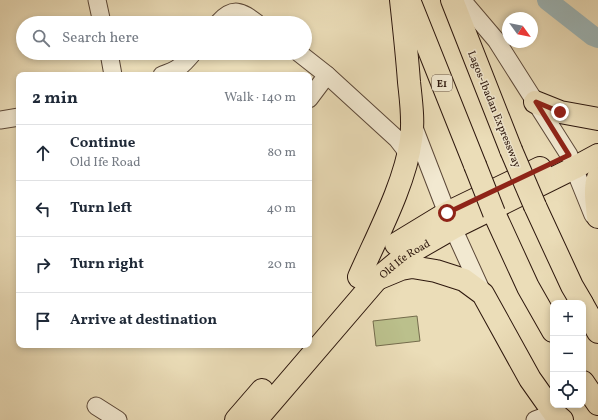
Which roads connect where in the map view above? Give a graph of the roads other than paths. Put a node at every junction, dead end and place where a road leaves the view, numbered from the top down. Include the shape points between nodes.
1 (97, 0) edge
2 (401, 0) edge
3 (409, 0) edge
4 (452, 0) edge
5 (462, 0) edge
6 (100, 16) edge
7 (225, 16) edge
8 (248, 16) edge
9 (110, 60) edge
10 (188, 60) edge
11 (308, 60) edge
12 (113, 72) edge
13 (171, 72) edge
14 (327, 75) junction
15 (312, 95) edge
16 (536, 102) junction
17 (16, 117) edge
18 (598, 119) edge
19 (0, 120) edge
20 (413, 125) junction
21 (598, 138) edge
22 (598, 155) edge
23 (408, 158) junction
24 (571, 162) junction
25 (598, 178) edge
26 (598, 217) edge
27 (450, 220) junction
28 (598, 227) edge
29 (368, 278) junction
30 (483, 294) junction
31 (580, 300) edge
32 (586, 311) edge
33 (550, 326) edge
34 (312, 331) edge
35 (598, 332) edge
36 (297, 348) edge
37 (586, 386) edge
38 (598, 404) edge
39 (96, 406) dead end
40 (550, 418) edge
41 (118, 420) edge
42 (236, 420) edge
43 (256, 420) edge

1 - 6 street
2 - 20 main road
3 - 33 main road, E1, bridge via 494,213 528,287
4 - 31 main road, Lagos-Ibadan Expressway, bridge via 535,206
5 - 16 street via 496,40
7 - 8 street via 236,11
9 - 12 street
10 - 13 street
11 - 14 street
14 - 15 street
14 - 23 street via 397,139
16 - 18 main road via 560,112
16 - 24 street
17 - 19 street
20 - 23 main road
20 - 27 street
21 - 24 main road, Old Ife Road
22 - 24 main road, Old Ife Road
23 - 29 main road
24 - 27 main road, Old Ife Road
24 - 28 street
25 - 26 main road
27 - 29 main road, Old Ife Road via 396,244
27 - 30 street
29 - 30 main road via 412,267 464,280
29 - 34 main road, Old Ife Road
29 - 43 main road, Old Ife Road
30 - 40 main road
32 - 35 main road, Lagos-Ibadan Expressway
36 - 42 main road
37 - 38 main road
39 - 41 street

